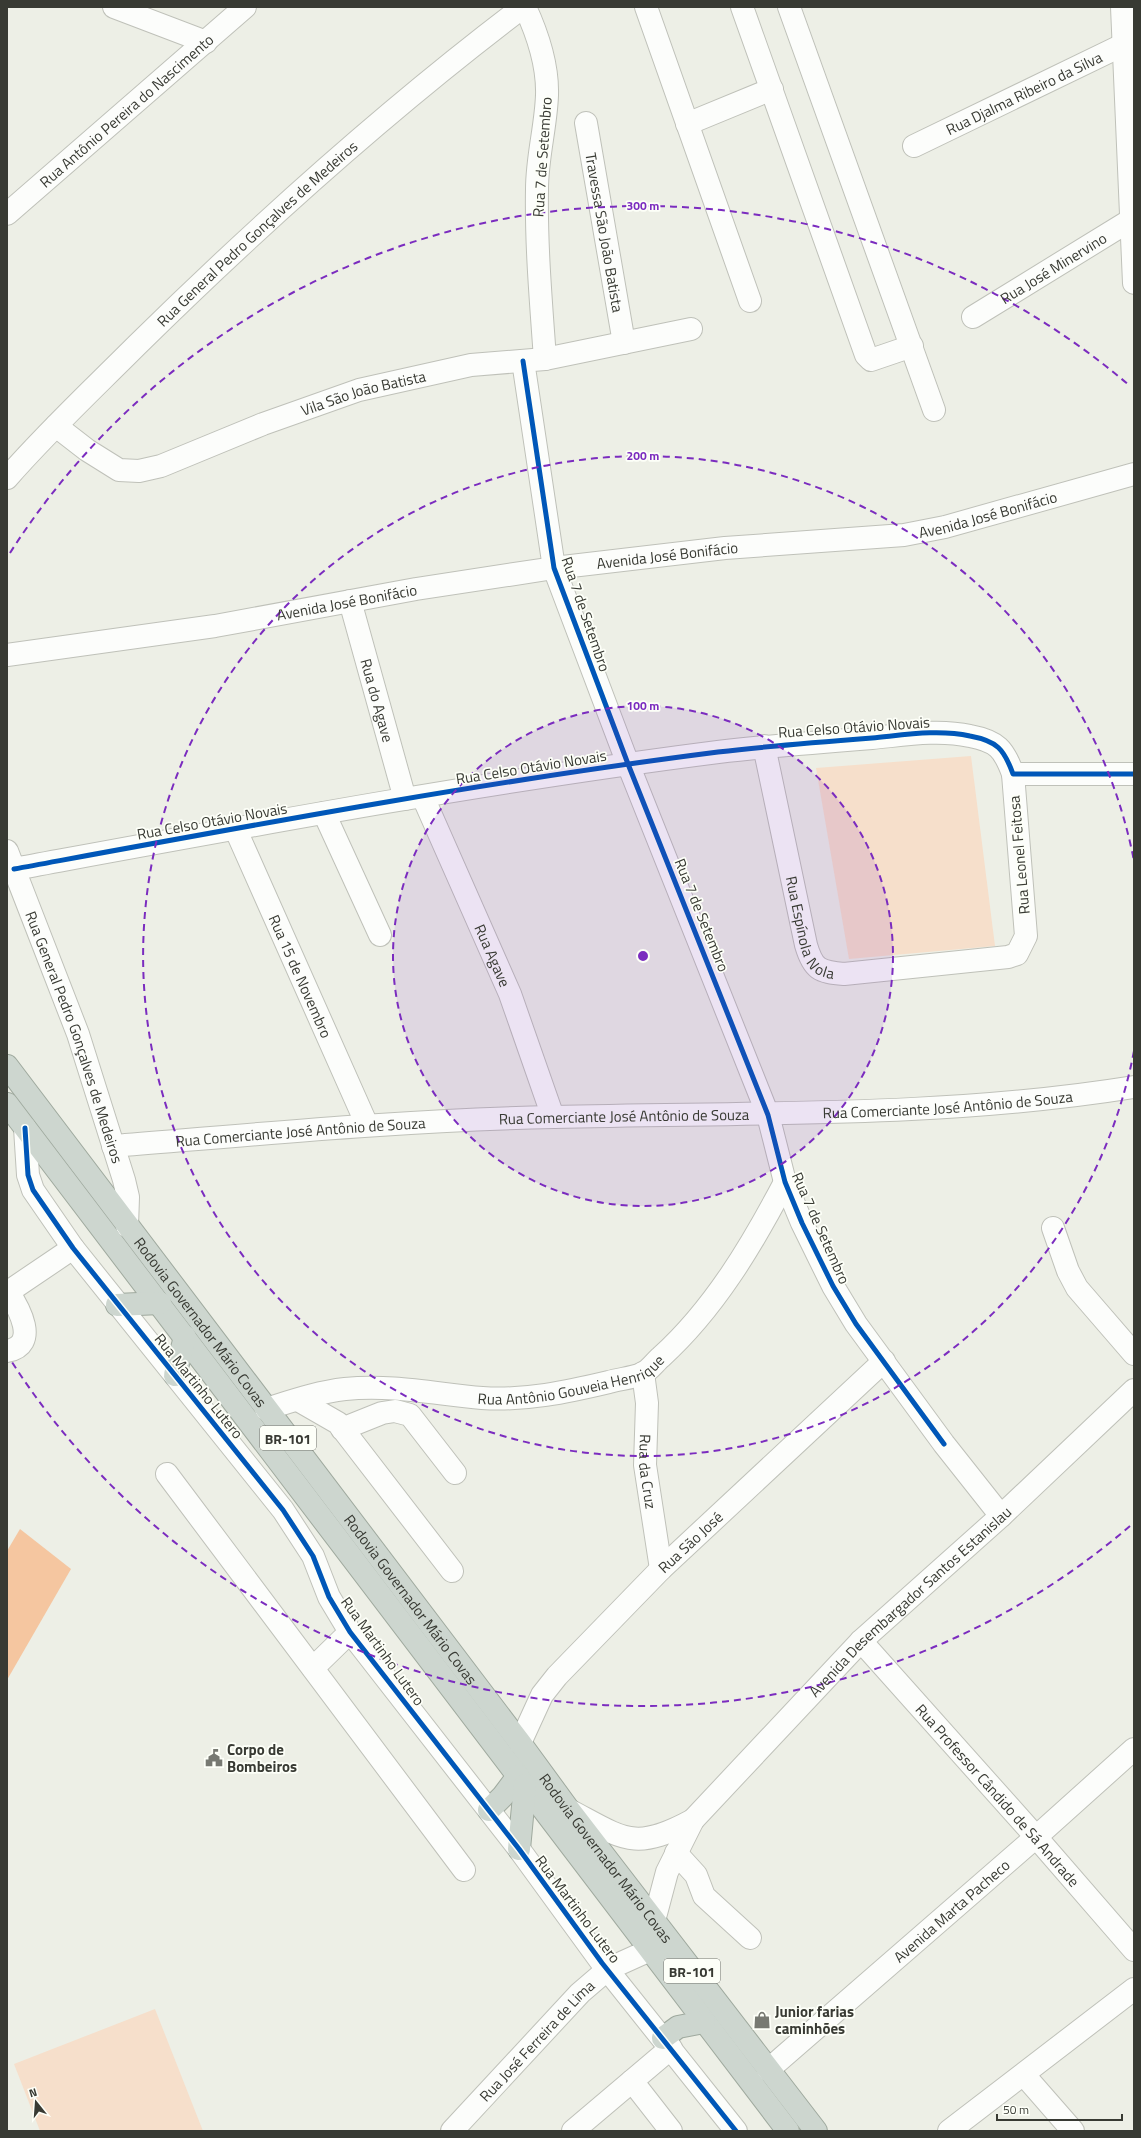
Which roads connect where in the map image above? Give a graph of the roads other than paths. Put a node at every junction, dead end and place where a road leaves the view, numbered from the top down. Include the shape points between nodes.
1 (114, 7) edge
2 (245, 7) edge
3 (524, 7) edge
4 (646, 7) edge
5 (789, 7) edge
6 (1122, 7) edge
7 (744, 8) edge
8 (206, 42) junction
9 (1128, 43) edge
10 (772, 89) junction
11 (586, 123) dead end
12 (687, 124) junction
13 (914, 146) dead end
14 (7, 214) edge
15 (1133, 219) edge
16 (1134, 282) edge
17 (750, 300) dead end
18 (972, 317) dead end
19 (691, 329) dead end
20 (624, 343) junction
21 (912, 346) junction
22 (545, 359) junction
23 (523, 361) junction
24 (934, 410) dead end
25 (56, 426) junction
26 (1134, 477) edge
27 (7, 478) edge
28 (554, 568) junction
29 (350, 601) junction
30 (7, 655) edge
31 (764, 746) junction
32 (628, 764) junction
33 (1013, 774) junction
34 (1134, 774) edge
35 (414, 798) junction
36 (324, 813) junction
37 (235, 828) junction
38 (10, 860) edge
39 (380, 935) dead end
40 (1026, 936) joint
41 (7, 1066) edge
42 (1134, 1087) edge
43 (7, 1104) edge
44 (768, 1114) junction
45 (553, 1117) junction
46 (367, 1125) junction
47 (25, 1128) junction
48 (113, 1146) junction
49 (785, 1182) junction
50 (128, 1226) junction
51 (1053, 1228) dead end
52 (73, 1248) junction
53 (8, 1291) edge
54 (160, 1303) junction
55 (117, 1305) junction
56 (185, 1337) junction
57 (7, 1351) edge
58 (1134, 1354) edge
59 (884, 1361) junction
60 (643, 1373) junction
61 (175, 1375) junction
62 (1134, 1390) edge
63 (298, 1400) junction
64 (266, 1409) junction
65 (342, 1428) junction
66 (455, 1473) dead end
67 (167, 1474) dead end
68 (1001, 1516) junction
69 (661, 1569) junction
70 (452, 1571) dead end
71 (350, 1632) junction
72 (861, 1641) junction
73 (313, 1668) junction
74 (520, 1743) junction
75 (1134, 1749) edge
76 (521, 1780) junction
77 (489, 1810) junction
78 (569, 1810) junction
79 (693, 1820) junction
80 (1036, 1837) junction
81 (519, 1849) junction
82 (676, 1853) junction
83 (464, 1870) dead end
84 (654, 1921) junction
85 (750, 1938) dead end
86 (650, 1950) junction
87 (1134, 1950) edge
88 (608, 1969) junction
89 (1134, 1989) edge
90 (704, 2022) junction
91 (667, 2043) junction
92 (768, 2070) junction
93 (1024, 2075) junction
94 (632, 2081) junction
95 (452, 2131) edge
96 (573, 2131) edge
97 (671, 2131) edge
98 (736, 2131) edge
99 (788, 2131) edge
100 (816, 2131) edge
101 (949, 2131) edge
102 (1073, 2131) edge

1 - 8 street
2 - 8 street, Rua Antônio Pereira do Nascimento
3 - 22 street, Rua 7 de Setembro via 537,32 547,79 537,193 536,240
3 - 25 street, Rua General Pedro Gonçalves de Medeiros via 474,44 382,120 280,211 188,295
4 - 12 street
5 - 21 street
6 - 9 street
7 - 10 street
8 - 14 street, Rua Antônio Pereira do Nascimento
9 - 13 street, Rua Djalma Ribeiro da Silva
9 - 15 street
10 - 12 street
10 - 21 street via 866,355 871,360
11 - 20 street, Travessa São João Batista
12 - 17 street
15 - 16 street
15 - 18 street, Rua José Minervino
19 - 20 street, Vila São João Batista
20 - 22 street, Vila São João Batista
21 - 24 street
22 - 23 street, Vila São João Batista
23 - 25 street, Vila São João Batista via 471,365 359,390 263,424 161,466 140,471 119,470
23 - 28 street, Rua 7 de Setembro
25 - 27 street, Rua General Pedro Gonçalves de Medeiros
26 - 28 street, Avenida José Bonifácio via 945,527 904,535 725,548
28 - 29 street, Avenida José Bonifácio
28 - 32 street, Rua 7 de Setembro
29 - 30 street, Avenida José Bonifácio via 215,626
29 - 35 street, Rua do Agave
31 - 32 street, Rua Celso Otávio Novais
31 - 33 street, Rua Celso Otávio Novais via 935,733 968,735 988,740 1000,748 1007,757
31 - 40 street, Rua Espínola Nola via 806,945 810,959 817,968 826,973 844,974 1008,957 1017,954
32 - 35 street, Rua Celso Otávio Novais
32 - 44 street, Rua 7 de Setembro
33 - 34 street
33 - 40 street, Rua Leonel Feitosa
35 - 36 street, Rua Celso Otávio Novais
35 - 45 street, Rua Agave via 510,994
36 - 37 street, Rua Celso Otávio Novais
36 - 39 street
37 - 38 street, Rua Celso Otávio Novais
37 - 46 street, Rua 15 de Novembro
38 - 48 street, Rua General Pedro Gonçalves de Medeiros via 78,1034
41 - 50 highway, Rodovia Governador Mário Covas / BR-101
42 - 44 street, Rua Comerciante José Antônio de Souza via 1068,1098 957,1108
43 - 47 highway, Rodovia Governador Mário Covas / BR-101
44 - 45 street, Rua Comerciante José Antônio de Souza
44 - 49 street, Rua 7 de Setembro
45 - 46 street, Rua Comerciante José Antônio de Souza
46 - 48 street, Rua Comerciante José Antônio de Souza
47 - 52 street, Rua Martinho Lutero via 28,1174 33,1190
47 - 54 highway, Rodovia Governador Mário Covas / BR-101
48 - 50 street, Rua General Pedro Gonçalves de Medeiros via 128,1197
49 - 59 street, Rua 7 de Setembro via 833,1286 856,1324
49 - 60 street, Rua Antônio Gouveia Henrique via 754,1240 726,1281 682,1336
50 - 64 highway, Rodovia Governador Mário Covas / BR-101
51 - 58 street via 1068,1271 1077,1288
52 - 53 street
52 - 55 street, Rua Martinho Lutero
53 - 57 street via 21,1316 25,1334 23,1344
54 - 55 highway
54 - 56 highway, Rodovia Governador Mário Covas / BR-101
55 - 61 street, Rua Martinho Lutero
56 - 61 highway
56 - 76 highway, Rodovia Governador Mário Covas / BR-101
59 - 68 street, Rua 7 de Setembro via 944,1444
59 - 69 street, Rua São José
60 - 63 street, Rua Antônio Gouveia Henrique via 563,1392 521,1398 483,1398 395,1388 346,1389
60 - 69 street, Rua da Cruz via 647,1403 645,1465
61 - 71 street, Rua Martinho Lutero via 292,1522 313,1556 329,1597
62 - 68 street, Avenida Desembargador Santos Estanislau
63 - 64 street, Rua Antônio Gouveia Henrique
63 - 65 street via 338,1423
64 - 74 highway, Rodovia Governador Mário Covas / BR-101
65 - 66 street via 382,1413 396,1411 410,1415
65 - 70 street
67 - 73 street
68 - 72 street, Avenida Desembargador Santos Estanislau
69 - 74 street, Rua São José via 557,1676 542,1695
71 - 73 street
71 - 77 street, Rua Martinho Lutero
72 - 79 street, Avenida Desembargador Santos Estanislau
72 - 80 street, Rua Professor Cândido de Sá Andrade
73 - 83 street
74 - 78 highway, Rodovia Governador Mário Covas / BR-101
75 - 80 street, Avenida Marta Pacheco
76 - 77 highway
76 - 81 highway
76 - 86 highway, Rodovia Governador Mário Covas / BR-101
77 - 81 street, Rua Martinho Lutero
78 - 79 street, Avenida Desembargador Santos Estanislau via 616,1835 634,1840 654,1838 672,1832
78 - 84 highway, Rodovia Governador Mário Covas / BR-101
79 - 82 street, Avenida Desembargador Santos Estanislau
80 - 87 street, Rua Professor Cândido de Sá Andrade
80 - 92 street, Avenida Marta Pacheco
81 - 88 street, Rua Martinho Lutero
82 - 84 street, Avenida Desembargador Santos Estanislau via 664,1879
82 - 85 street via 696,1875 704,1896
84 - 92 highway, Rodovia Governador Mário Covas / BR-101
86 - 88 street, Rua José Ferreira de Lima
86 - 90 highway, Rodovia Governador Mário Covas / BR-101
88 - 91 street, Rua Martinho Lutero
88 - 95 street, Rua José Ferreira de Lima via 580,1993
89 - 93 street
90 - 91 highway via 678,2027
90 - 99 highway, Rodovia Governador Mário Covas / BR-101
91 - 94 street
91 - 98 street, Rua Martinho Lutero
92 - 100 highway, Rodovia Governador Mário Covas / BR-101
93 - 101 street
93 - 102 street
94 - 96 street
94 - 97 street

